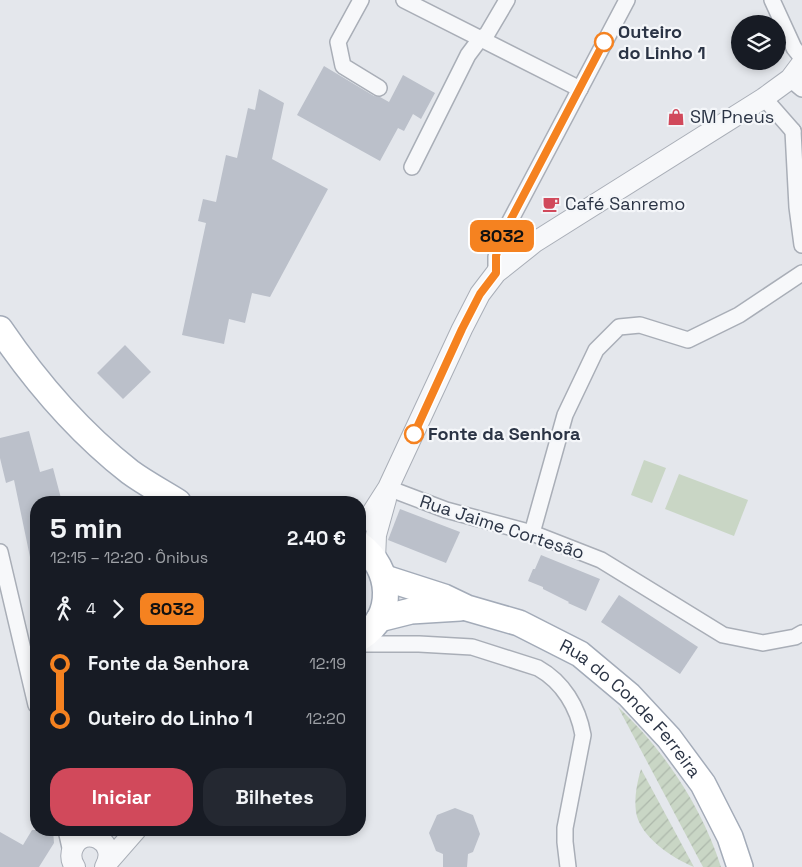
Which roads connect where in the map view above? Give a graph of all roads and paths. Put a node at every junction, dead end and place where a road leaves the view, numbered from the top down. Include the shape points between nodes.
1 (361, 0) edge
2 (404, 0) edge
3 (507, 0) edge
4 (627, 0) edge
5 (774, 1) edge
6 (480, 39) junction
7 (802, 58) edge
8 (802, 63) edge
9 (796, 84) edge
10 (379, 88) dead end
11 (580, 89) junction
12 (764, 98) junction
13 (798, 128) edge
14 (412, 167) dead end
15 (802, 245) edge
16 (496, 273) junction
17 (802, 273) edge
18 (0, 329) edge
19 (388, 488) junction
20 (168, 496) edge
21 (366, 518) edge
22 (532, 533) junction
23 (0, 552) edge
24 (373, 560) edge
25 (467, 608) junction
26 (379, 619) junction
27 (366, 633) edge
28 (802, 633) edge
29 (366, 644) edge
30 (30, 680) edge
31 (67, 836) edge
32 (88, 836) edge
33 (91, 836) edge
34 (131, 836) edge
35 (72, 861) edge
36 (107, 864) edge
37 (568, 867) edge
38 (740, 867) edge

1 - 10 street via 338,42 343,66
2 - 6 street
3 - 6 street via 487,34
4 - 11 street
5 - 7 street via 794,48
6 - 11 street
6 - 14 street via 468,55
8 - 9 street
9 - 12 street
11 - 16 street via 500,240
12 - 13 street
12 - 16 street via 534,242
13 - 15 street via 797,207
16 - 19 street via 480,294 462,329
17 - 22 street via 739,315 688,340 640,325 619,327 596,350 565,416
18 - 20 main road via 26,368 100,446 131,473
19 - 21 street
19 - 22 street, Rua Jaime Cortesão via 446,510
19 - 24 street
22 - 28 street, Rua Jaime Cortesão via 601,560 724,635 763,643
23 - 30 street
24 - 25 main road, Rua do Conde Ferreira
24 - 26 main road via 386,599
25 - 26 main road, Rua do Conde Ferreira via 414,611
25 - 38 main road, Rua do Conde Ferreira via 519,623 580,654 629,695 669,738 703,784 730,838
26 - 27 main road
29 - 37 street via 472,648 538,668 562,687 573,704 583,735 565,828
31 - 35 street
32 - 35 street via 77,841
33 - 36 street via 108,849
34 - 36 street

